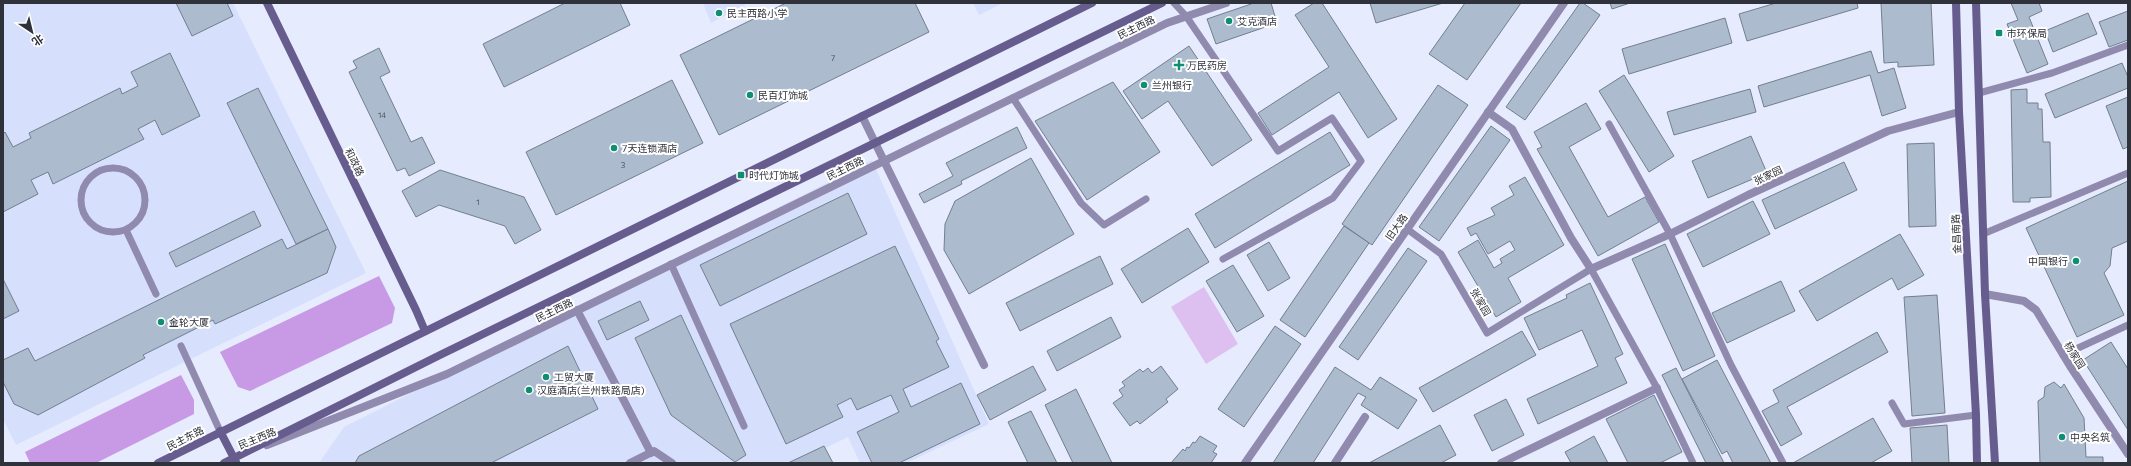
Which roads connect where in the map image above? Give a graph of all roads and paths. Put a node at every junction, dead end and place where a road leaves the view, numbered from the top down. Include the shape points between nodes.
1 (267, 3) edge
2 (1092, 3) edge
3 (1162, 3) edge
4 (1174, 3) edge
5 (1226, 3) edge
6 (1564, 3) edge
7 (1956, 3) edge
8 (1976, 3) edge
9 (1186, 16) junction
10 (2128, 45) edge
11 (1979, 93) junction
12 (1013, 98) junction
13 (1488, 112) junction
14 (1959, 112) junction
15 (862, 116) junction
16 (1609, 124) dead end
17 (874, 143) junction
18 (883, 161) junction
19 (2128, 173) edge
20 (1146, 198) dead end
21 (1407, 229) junction
22 (126, 230) junction
23 (1670, 234) junction
24 (1983, 234) junction
25 (1223, 259) dead end
26 (671, 264) junction
27 (1591, 269) junction
28 (156, 294) dead end
29 (1985, 294) junction
30 (577, 310) junction
31 (2128, 325) edge
32 (425, 331) junction
33 (181, 346) dead end
34 (2063, 355) junction
35 (984, 365) dead end
36 (1656, 388) junction
37 (1892, 403) dead end
38 (1976, 415) junction
39 (1365, 417) dead end
40 (744, 426) dead end
41 (220, 431) junction
42 (2125, 445) edge
43 (651, 453) junction
44 (2128, 454) edge
45 (235, 461) edge
46 (158, 463) edge
47 (225, 463) edge
48 (630, 463) edge
49 (672, 463) edge
50 (1245, 463) edge
51 (1335, 463) edge
52 (1501, 463) edge
53 (1693, 463) edge
54 (1783, 463) edge
55 (1977, 463) edge
56 (1995, 463) edge

1 - 32 main road, 和政路
2 - 15 main road, 民主西路
3 - 17 main road, 民主西路
4 - 9 lane
5 - 9 street, 民主西路
6 - 13 street, 旧大路
7 - 14 main road, 金昌南路
8 - 11 main road
9 - 12 street, 民主西路
9 - 25 lane via 1278,151 1332,118 1361,161 1334,198
10 - 11 lane via 2052,73
11 - 24 main road
12 - 18 street, 民主西路
12 - 20 lane via 1081,203 1104,225
13 - 21 street, 旧大路
13 - 27 street via 1512,129 1571,238
14 - 23 street, 张家园 via 1888,131
14 - 38 main road, 金昌南路
15 - 17 street
15 - 32 main road, 民主西路 via 568,263
16 - 23 lane
17 - 18 street
17 - 45 main road, 民主西路 via 438,356
18 - 26 street, 民主西路
18 - 35 street
19 - 24 lane
21 - 27 lane, 张家园 via 1441,254 1487,333
21 - 50 street, 旧大路
22 - 22 lane via 143,212 145,199 142,187 135,176 124,170 99,170 82,188 80,201 83,213 90,224 101,230 113,233
22 - 28 lane
23 - 27 street, 张家园
23 - 54 lane via 1730,365
24 - 29 main road
26 - 30 street, 民主西路
26 - 40 lane
27 - 36 lane
29 - 34 street, 杨家园 via 2024,301 2036,310
29 - 56 main road
30 - 43 street
30 - 45 street, 民主西路 via 447,374
31 - 34 lane
32 - 41 main road, 民主西路
33 - 41 lane
34 - 42 street, 杨家园
36 - 52 street
36 - 53 lane
37 - 38 lane via 1904,424
38 - 55 main road, 金昌南路
39 - 51 street
41 - 45 main road
41 - 46 main road, 民主东路
42 - 44 street, 杨家园
43 - 48 street
43 - 49 street via 654,451
45 - 47 main road

